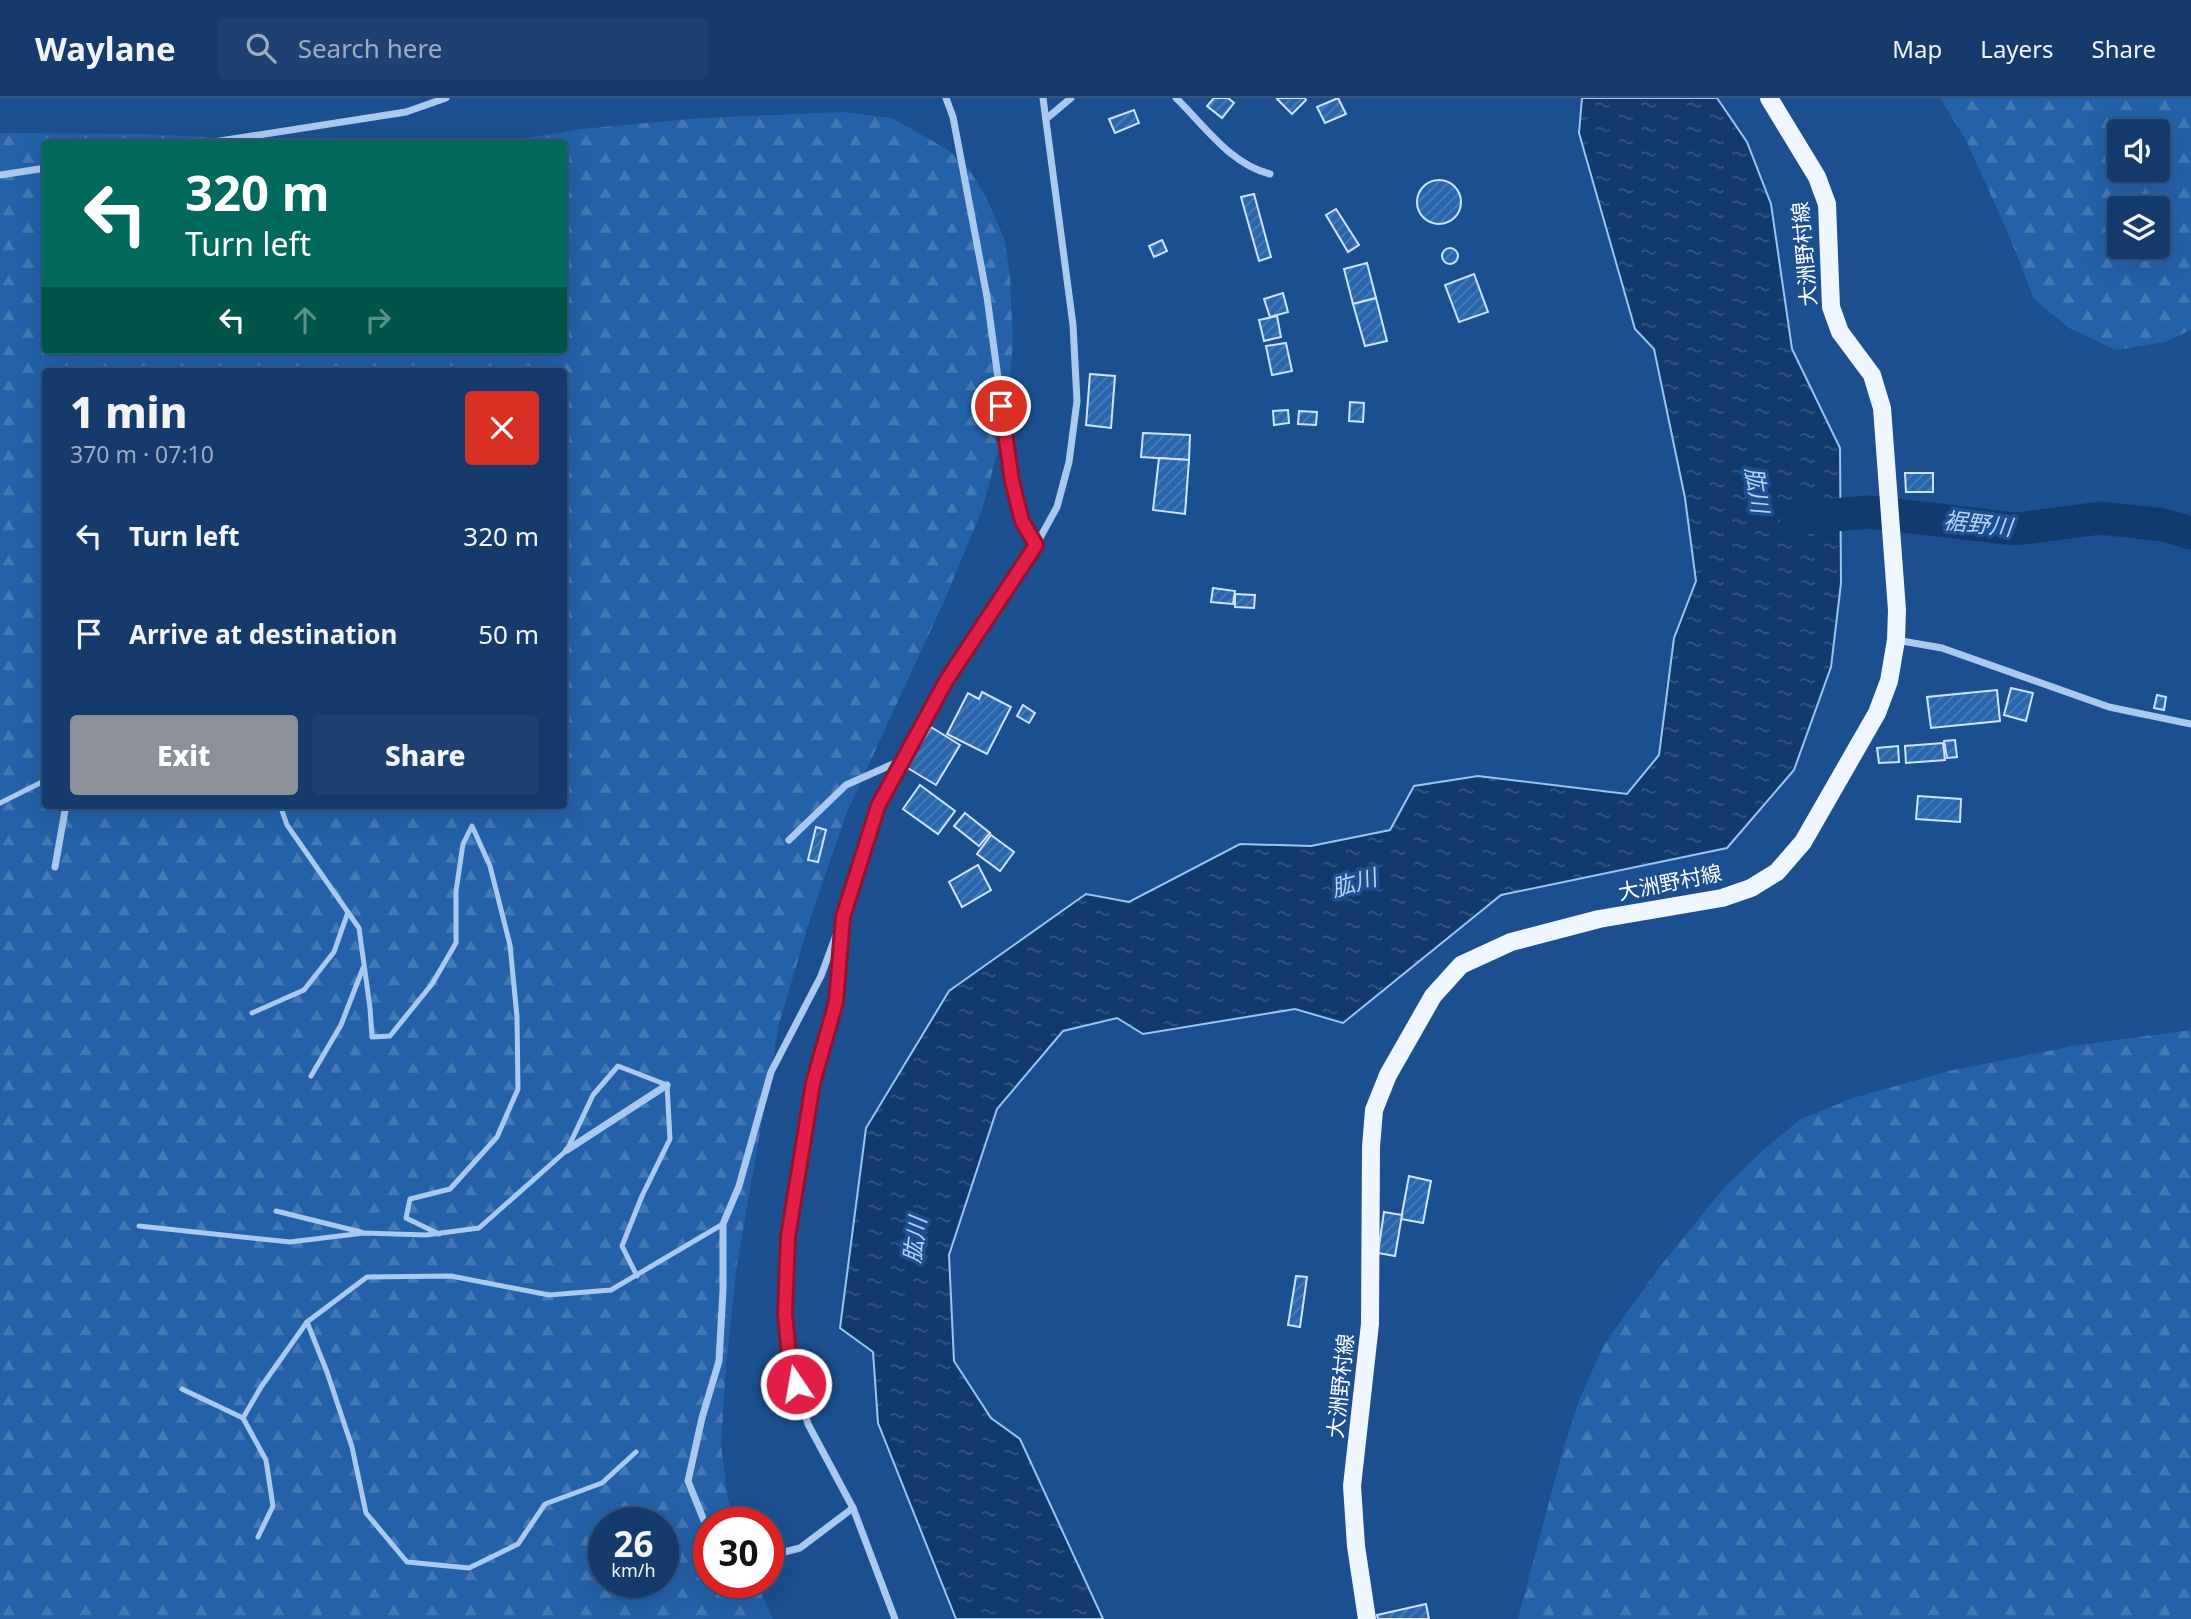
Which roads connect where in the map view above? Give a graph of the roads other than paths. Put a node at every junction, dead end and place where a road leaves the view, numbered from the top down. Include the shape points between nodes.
1 (446, 98) edge
2 (946, 98) edge
3 (1043, 98) edge
4 (1071, 98) edge
5 (1176, 98) edge
6 (1769, 98) edge
7 (1046, 119) junction
8 (226, 140) edge
9 (42, 169) edge
10 (1270, 174) dead end
11 (0, 175) edge
12 (1036, 545) junction
13 (1896, 640) junction
14 (2191, 724) edge
15 (902, 760) junction
16 (42, 782) edge
17 (0, 803) edge
18 (65, 809) edge
19 (281, 809) edge
20 (789, 840) dead end
21 (55, 867) dead end
22 (348, 912) junction
23 (843, 917) junction
24 (364, 965) junction
25 (252, 1013) dead end
26 (311, 1076) dead end
27 (667, 1085) junction
28 (567, 1150) junction
29 (276, 1211) dead end
30 (723, 1224) junction
31 (139, 1226) dead end
32 (364, 1233) junction
33 (439, 1234) junction
34 (637, 1276) junction
35 (307, 1322) junction
36 (182, 1390) dead end
37 (243, 1418) junction
38 (636, 1452) dead end
39 (699, 1507) edge
40 (853, 1508) junction
41 (258, 1536) dead end
42 (784, 1552) edge
43 (895, 1619) edge
44 (1367, 1619) edge

1 - 8 street via 405,112
2 - 12 street via 987,297 1012,481 1022,521
3 - 7 street
4 - 7 street
5 - 10 street via 1222,147 1254,170
6 - 13 main road, 大洲野村線 via 1817,177 1827,204 1830,307 1840,332 1872,374 1882,408
7 - 12 street via 1073,325 1077,401 1057,508
9 - 11 street
12 - 15 street via 946,681
13 - 14 street via 1942,648 2109,707
13 - 44 main road, 大洲野村線 via 1889,681 1877,713 1803,842 1777,872 1722,898 1599,919 1511,942 1461,965 1433,996 1388,1075 1374,1110 1370,1324 1352,1486
15 - 20 street via 846,785
15 - 23 street via 878,806
16 - 17 lane
18 - 21 street
19 - 22 lane via 287,825
22 - 24 lane via 359,928
22 - 25 lane via 334,952 304,990
23 - 30 street via 821,976 771,1072 739,1186
23 - 40 street via 836,1002 813,1083 788,1237 785,1314 790,1364 808,1424
24 - 26 lane via 341,1025
24 - 33 lane via 372,1037 390,1037 432,984 456,943 456,891 463,844 472,826 490,866 510,945 518,1089 497,1137 450,1189 410,1199 406,1218
27 - 28 street
27 - 28 lane via 618,1066 593,1095
27 - 34 lane via 670,1139 622,1246
28 - 33 lane via 479,1228
29 - 32 lane
30 - 34 lane
30 - 39 street via 719,1361 688,1480
31 - 32 lane via 290,1242
32 - 33 lane
34 - 35 lane via 611,1290 549,1294 451,1276 367,1277
35 - 37 lane
35 - 38 lane via 352,1447 366,1513 407,1562 469,1568 517,1544 545,1504 602,1483
36 - 37 lane
37 - 41 lane via 266,1460 273,1506
40 - 42 street via 800,1548
40 - 43 street

